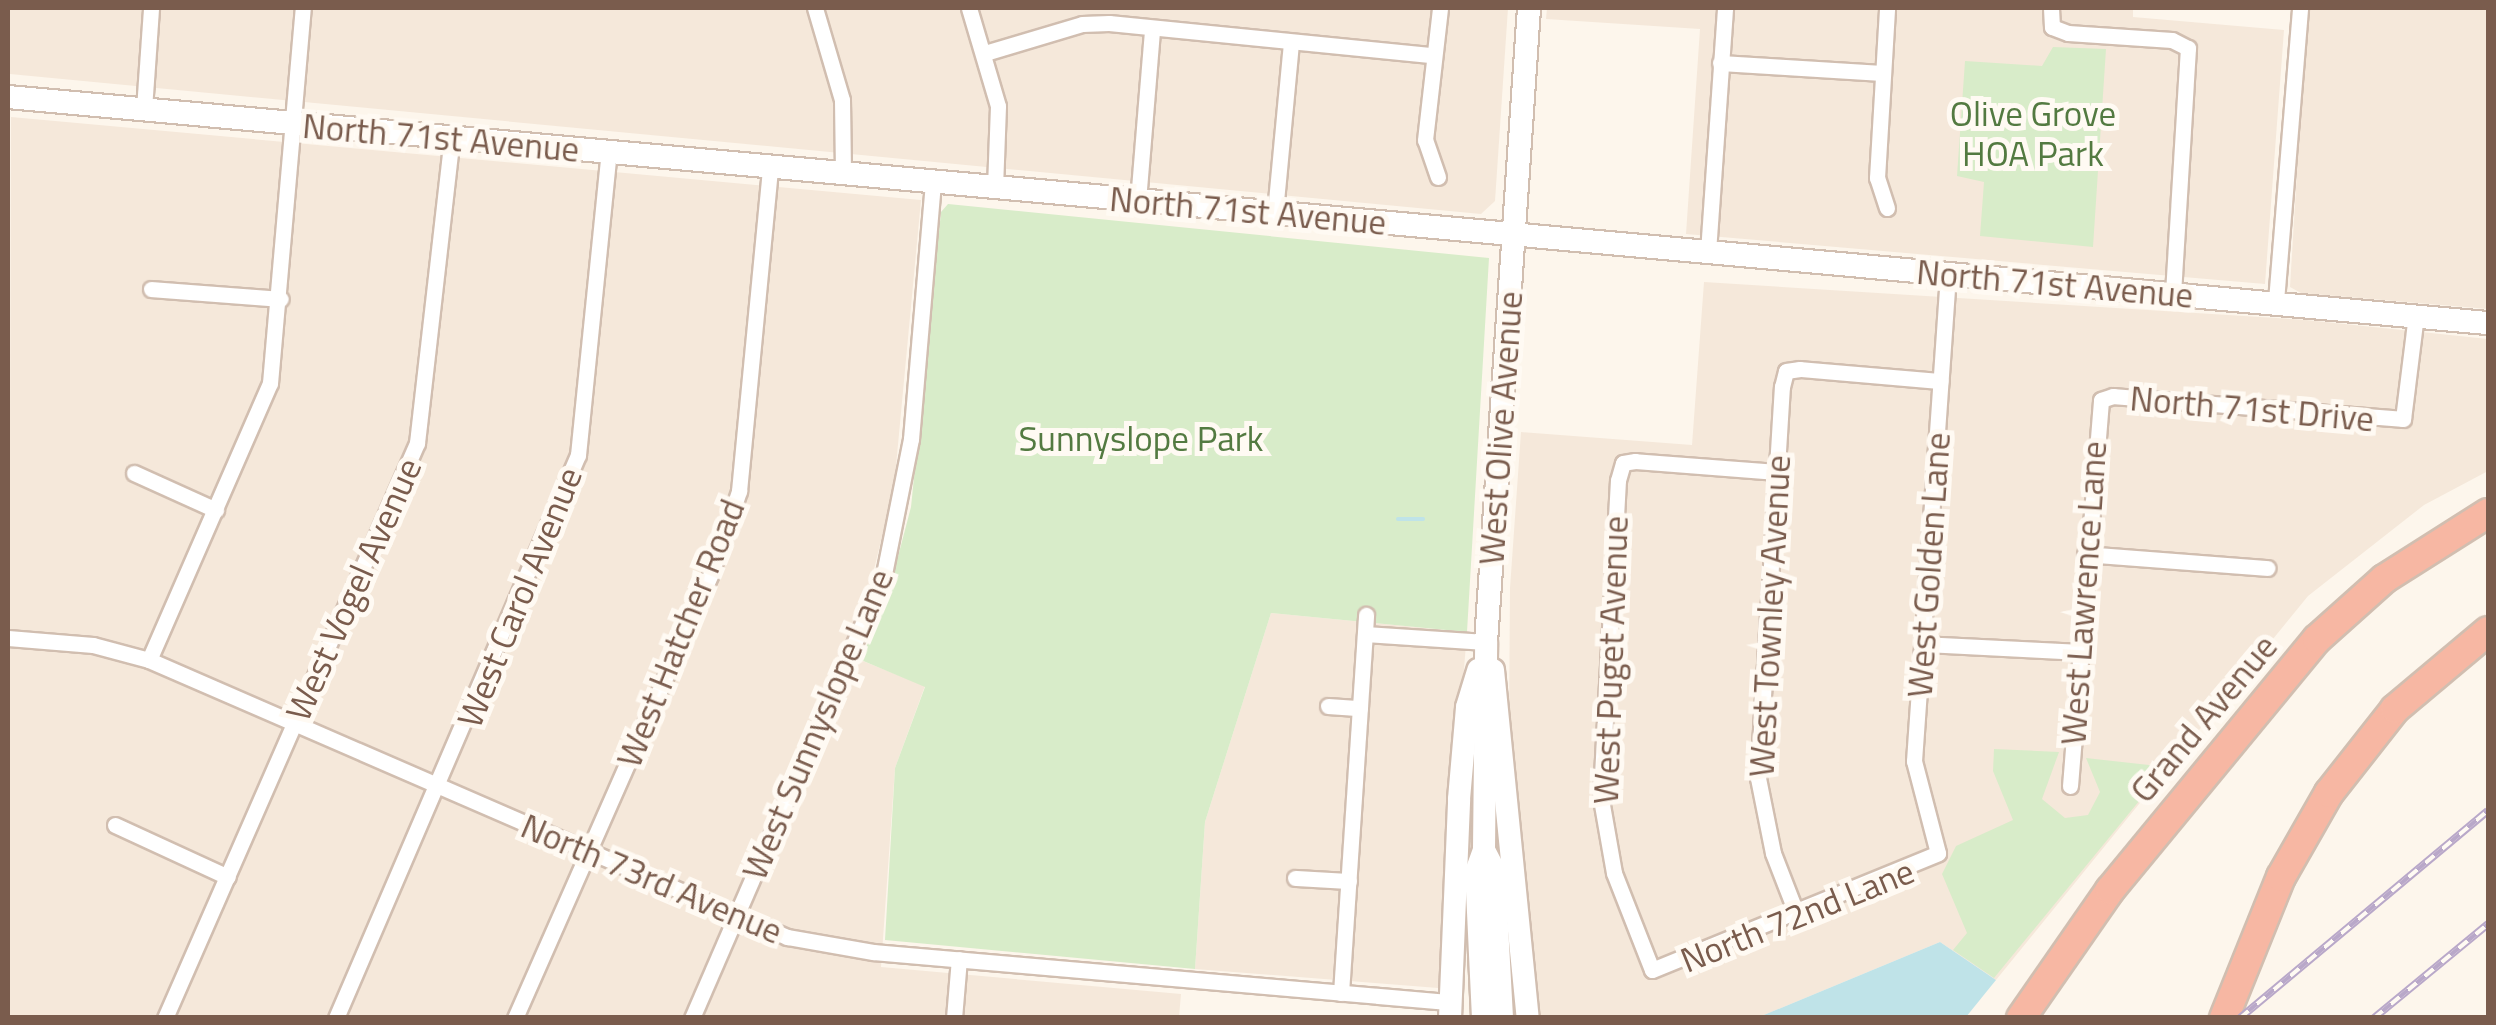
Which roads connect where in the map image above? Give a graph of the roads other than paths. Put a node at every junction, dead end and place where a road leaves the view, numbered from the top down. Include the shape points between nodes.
1 (151, 8) edge
2 (303, 8) edge
3 (815, 8) edge
4 (969, 8) edge
5 (1440, 8) edge
6 (1529, 8) edge
7 (1725, 8) edge
8 (1888, 8) edge
9 (2051, 8) edge
10 (2300, 8) edge
11 (1152, 28) junction
12 (1290, 43) junction
13 (985, 53) junction
14 (1432, 55) junction
15 (1720, 63) junction
16 (1883, 73) junction
17 (8, 96) edge
18 (144, 109) junction
19 (295, 124) junction
20 (452, 138) junction
21 (609, 152) junction
22 (770, 168) junction
23 (843, 174) junction
24 (1438, 177) dead end
25 (933, 183) junction
26 (995, 188) junction
27 (1138, 201) junction
28 (1887, 208) dead end
29 (1275, 212) junction
30 (1513, 233) junction
31 (1708, 252) junction
32 (1948, 274) junction
33 (151, 289) dead end
34 (2173, 294) junction
35 (281, 299) junction
36 (2276, 302) junction
37 (2416, 314) junction
38 (2488, 323) edge
39 (1940, 381) junction
40 (2100, 400) joint
41 (1776, 472) junction
42 (134, 474) dead end
43 (216, 510) junction
44 (2488, 513) edge
45 (2085, 554) junction
46 (2267, 568) dead end
47 (1366, 614) dead end
48 (2488, 631) edge
49 (1364, 634) junction
50 (8, 638) edge
51 (1486, 642) junction
52 (1923, 644) junction
53 (2078, 652) junction
54 (149, 660) junction
55 (1328, 706) dead end
56 (1360, 708) junction
57 (294, 722) junction
58 (2070, 786) dead end
59 (440, 787) junction
60 (115, 825) dead end
61 (1484, 850) junction
62 (589, 851) junction
63 (1938, 852) joint
64 (228, 877) junction
65 (1295, 878) dead end
66 (1349, 881) junction
67 (1797, 915) junction
68 (735, 918) junction
69 (959, 959) junction
70 (1652, 970) joint
71 (1341, 993) junction
72 (1449, 1010) edge
73 (165, 1018) edge
74 (336, 1018) edge
75 (515, 1018) edge
76 (692, 1018) edge
77 (954, 1018) edge
78 (1483, 1018) edge
79 (1502, 1018) edge
80 (1528, 1018) edge
81 (2021, 1018) edge
82 (2224, 1018) edge

1 - 18 street
2 - 19 street
3 - 23 street via 842,100
4 - 13 street
5 - 14 street
6 - 30 street, West Olive Avenue
7 - 15 street
8 - 16 street
9 - 34 street via 2052,27 2188,48
10 - 36 street
11 - 12 street
11 - 13 street via 1082,24
11 - 27 street
12 - 14 street
12 - 29 street
13 - 26 street via 1000,124
14 - 24 street via 1424,140
15 - 16 street
15 - 31 street
16 - 28 street via 1876,178
17 - 18 street, North 71st Avenue
18 - 19 street, North 71st Avenue
19 - 20 street, North 71st Avenue
19 - 35 street
20 - 21 street, North 71st Avenue
20 - 57 street, West Vogel Avenue via 417,442
21 - 22 street, North 71st Avenue
21 - 59 street, West Carol Avenue via 578,455
22 - 23 street, North 71st Avenue
22 - 62 street, West Hatcher Road via 739,491 711,574
23 - 25 street, North 71st Avenue
25 - 26 street, North 71st Avenue
25 - 68 street, West Sunnyslope Lane via 911,439 884,574
26 - 27 street, North 71st Avenue
27 - 29 street, North 71st Avenue
29 - 30 street, North 71st Avenue
30 - 31 street, North 71st Avenue
30 - 51 street, West Olive Avenue
31 - 32 street, North 71st Avenue
32 - 34 street, North 71st Avenue
32 - 39 street, West Golden Lane
33 - 35 street
34 - 36 street, North 71st Avenue
35 - 43 street via 270,383
36 - 37 street, North 71st Avenue
37 - 38 street, North 71st Avenue
37 - 40 street, North 71st Drive via 2403,419
39 - 41 street, West Townley Avenue via 1786,372
39 - 52 street, West Golden Lane
40 - 45 street, West Lawrence Lane
41 - 67 street, West Townley Avenue via 1758,778 1772,853
41 - 70 street, West Puget Avenue via 1623,463 1601,799 1614,873
42 - 43 street
43 - 54 street
44 - 81 highway, Grand Avenue via 2384,579 2317,639 2110,890
45 - 46 street
45 - 53 street, West Lawrence Lane
47 - 49 street
48 - 82 highway via 2431,675 2360,751 2300,838
49 - 51 street
49 - 56 street
50 - 54 street, North 73rd Avenue via 93,645
51 - 61 street, West Olive Avenue
51 - 72 street via 1466,707
51 - 80 street via 1501,698 1510,873
52 - 53 street
52 - 63 street, West Golden Lane via 1914,760
53 - 58 street, West Lawrence Lane
54 - 57 street, North 73rd Avenue
55 - 56 street
56 - 66 street
57 - 59 street, North 73rd Avenue
57 - 64 street, West Vogel Avenue
59 - 62 street, North 73rd Avenue
59 - 74 street, West Carol Avenue
60 - 64 street
61 - 78 street, West Olive Avenue via 1476,872
61 - 79 street, West Olive Avenue via 1494,870
62 - 68 street, North 73rd Avenue
62 - 75 street, West Hatcher Road
63 - 67 street, North 72nd Lane
64 - 73 street, West Vogel Avenue
65 - 66 street
66 - 71 street
67 - 70 street, North 72nd Lane
68 - 69 street, North 73rd Avenue via 813,944
68 - 76 street, West Sunnyslope Lane
69 - 71 street, North 73rd Avenue
69 - 77 street
71 - 72 street, North 73rd Avenue

